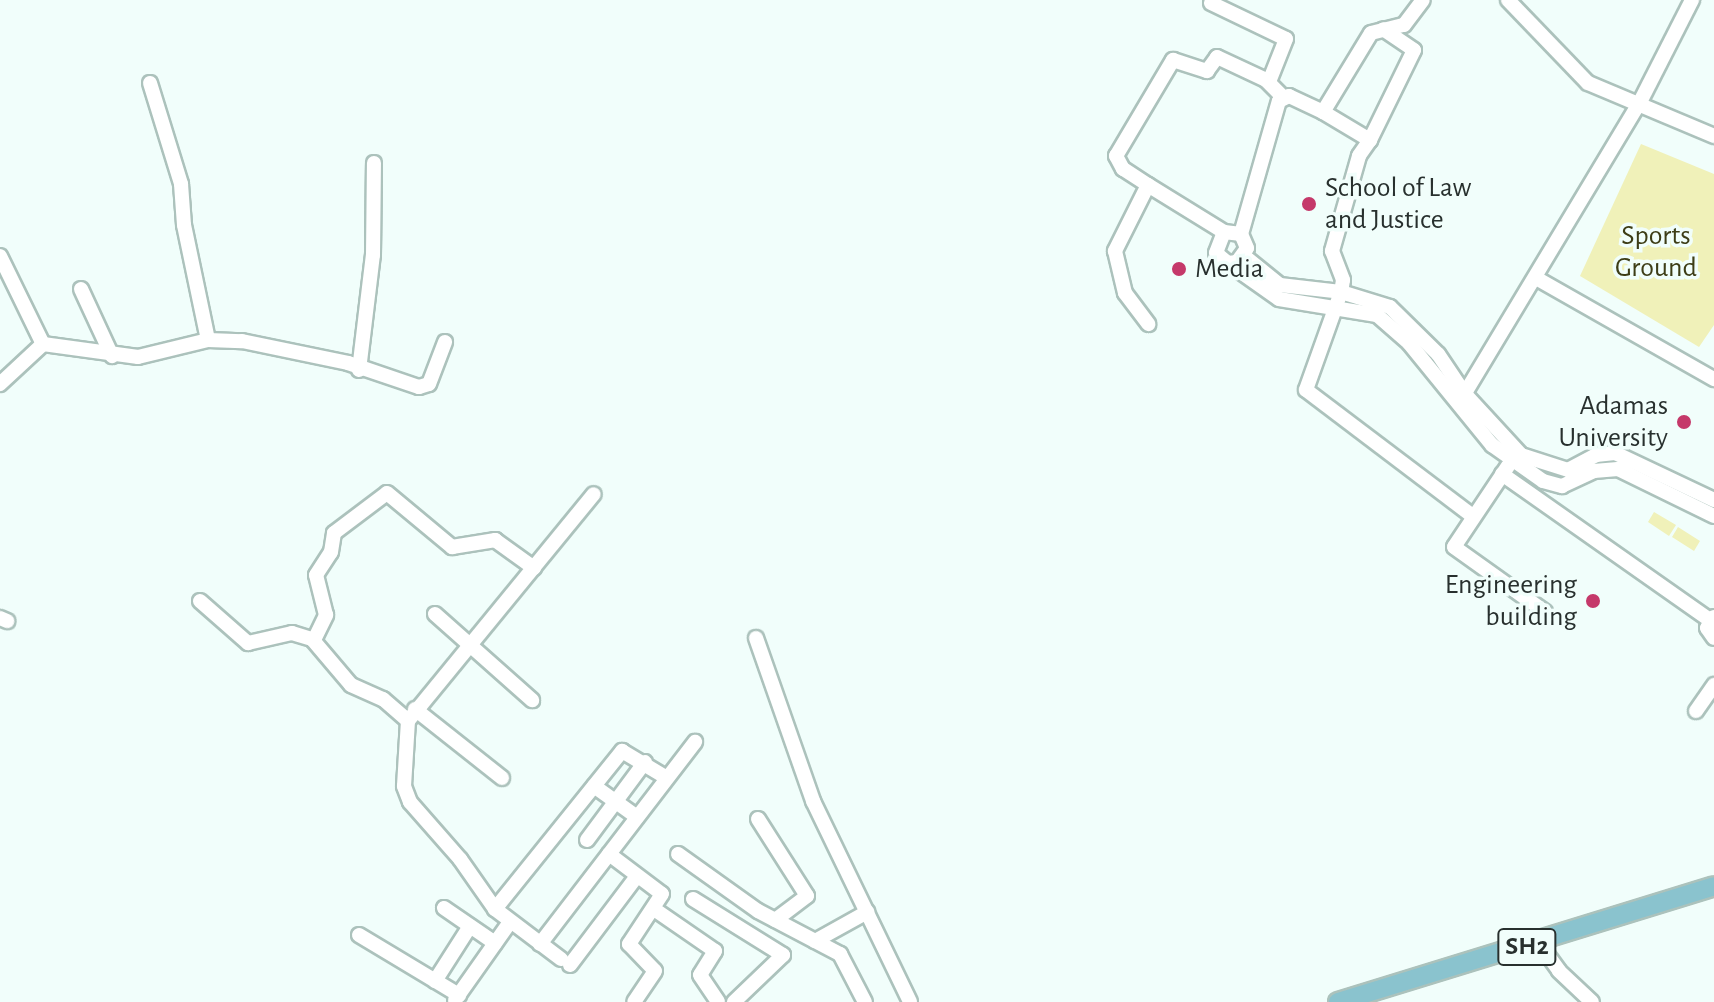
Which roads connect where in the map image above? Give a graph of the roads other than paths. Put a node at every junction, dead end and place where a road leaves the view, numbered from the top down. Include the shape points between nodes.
1 (1423, 0) edge
2 (1508, 0) edge
3 (1692, 0) edge
4 (1211, 3) dead end
5 (1379, 27) junction
6 (1269, 82) junction
7 (150, 83) dead end
8 (1284, 98) junction
9 (1639, 104) junction
10 (1323, 112) junction
11 (1714, 136) edge
12 (1370, 140) junction
13 (374, 163) dead end
14 (1148, 185) junction
15 (1224, 232) junction
16 (1241, 234) junction
17 (0, 256) edge
18 (1244, 256) junction
19 (1228, 263) junction
20 (1536, 278) junction
21 (81, 289) dead end
22 (1338, 299) junction
23 (1148, 324) dead end
24 (208, 340) junction
25 (445, 342) dead end
26 (43, 344) junction
27 (112, 356) junction
28 (359, 370) junction
29 (1714, 379) edge
30 (0, 384) edge
31 (1461, 400) junction
32 (1506, 468) junction
33 (1636, 469) junction
34 (594, 494) dead end
35 (1714, 500) edge
36 (1471, 515) junction
37 (1714, 516) edge
38 (534, 568) junction
39 (200, 601) dead end
40 (1545, 612) dead end
41 (435, 614) dead end
42 (1712, 619) edge
43 (756, 638) dead end
44 (1714, 638) edge
45 (314, 640) junction
46 (469, 644) junction
47 (1714, 685) edge
48 (532, 700) dead end
49 (1696, 711) dead end
50 (411, 715) junction
51 (695, 742) dead end
52 (645, 762) junction
53 (502, 778) dead end
54 (667, 778) junction
55 (594, 786) junction
56 (615, 801) junction
57 (637, 817) junction
58 (758, 819) dead end
59 (587, 840) dead end
60 (609, 854) junction
61 (678, 854) dead end
62 (637, 876) junction
63 (1714, 886) edge
64 (693, 899) dead end
65 (444, 908) dead end
66 (495, 909) junction
67 (654, 909) junction
68 (867, 912) junction
69 (775, 920) junction
70 (510, 922) junction
71 (470, 926) junction
72 (359, 935) dead end
73 (815, 941) junction
74 (495, 943) junction
75 (1539, 943) junction
76 (540, 944) junction
77 (435, 981) junction
78 (456, 998) edge
79 (634, 1002) edge
80 (718, 1002) edge
81 (734, 1002) edge
82 (865, 1002) edge
83 (910, 1002) edge
84 (1338, 1002) edge
85 (1592, 1002) edge

1 - 5 street via 1404,25
2 - 9 street via 1578,75
3 - 9 street
4 - 6 street via 1286,39
5 - 10 street
5 - 12 street via 1414,50
6 - 8 street
6 - 14 street via 1217,57 1209,70 1170,62 1116,156 1123,169
7 - 24 street via 183,190 184,225
8 - 10 street
8 - 16 street via 1275,107
9 - 11 street
9 - 20 street
10 - 12 street
12 - 22 street via 1359,156 1332,251 1343,280
13 - 28 street via 373,255
14 - 15 street
14 - 23 street via 1115,251 1125,293
15 - 16 street
15 - 19 street via 1215,245
16 - 18 street
17 - 26 street
18 - 19 street
18 - 22 street via 1280,285
19 - 22 street via 1279,299
20 - 29 street
20 - 31 street
21 - 27 street
22 - 31 street via 1390,307 1438,354
22 - 36 street via 1306,384 1309,395
24 - 27 street via 154,355
24 - 28 street via 267,344
25 - 28 street via 425,387
26 - 27 street
26 - 30 street
31 - 32 street
31 - 33 street via 1512,449 1546,467 1568,470 1605,453
32 - 33 street via 1558,487 1606,468
32 - 36 street
32 - 42 street
33 - 35 street
33 - 37 street
34 - 38 street
36 - 40 street via 1455,541 1458,553
38 - 45 street via 495,540 452,547 387,493 334,533 331,552 316,575 326,615
38 - 46 street
39 - 45 street via 248,643 292,633
41 - 46 street
42 - 44 street via 1707,628
43 - 68 street via 794,754
45 - 50 street via 351,685
46 - 48 street
46 - 50 street
47 - 49 street
50 - 53 street
50 - 66 street via 406,794
51 - 54 street
52 - 54 street
52 - 55 street via 624,749
52 - 56 street
54 - 57 street
55 - 56 street
55 - 66 street
56 - 57 street
56 - 59 street
57 - 60 street
58 - 69 street via 807,896
60 - 62 street
60 - 76 street
61 - 69 street
62 - 67 street via 662,894
62 - 76 street via 565,962
63 - 75 main road, SH2
64 - 81 street via 783,955
65 - 71 street
66 - 70 street
67 - 79 street via 629,944 655,971
67 - 80 street via 715,951 700,975
68 - 73 street
68 - 83 street
69 - 73 street
70 - 74 street
70 - 76 street
71 - 74 street
71 - 77 street
72 - 77 street
73 - 82 street via 842,957
74 - 78 street
75 - 84 main road, SH2
75 - 85 street
77 - 78 street

